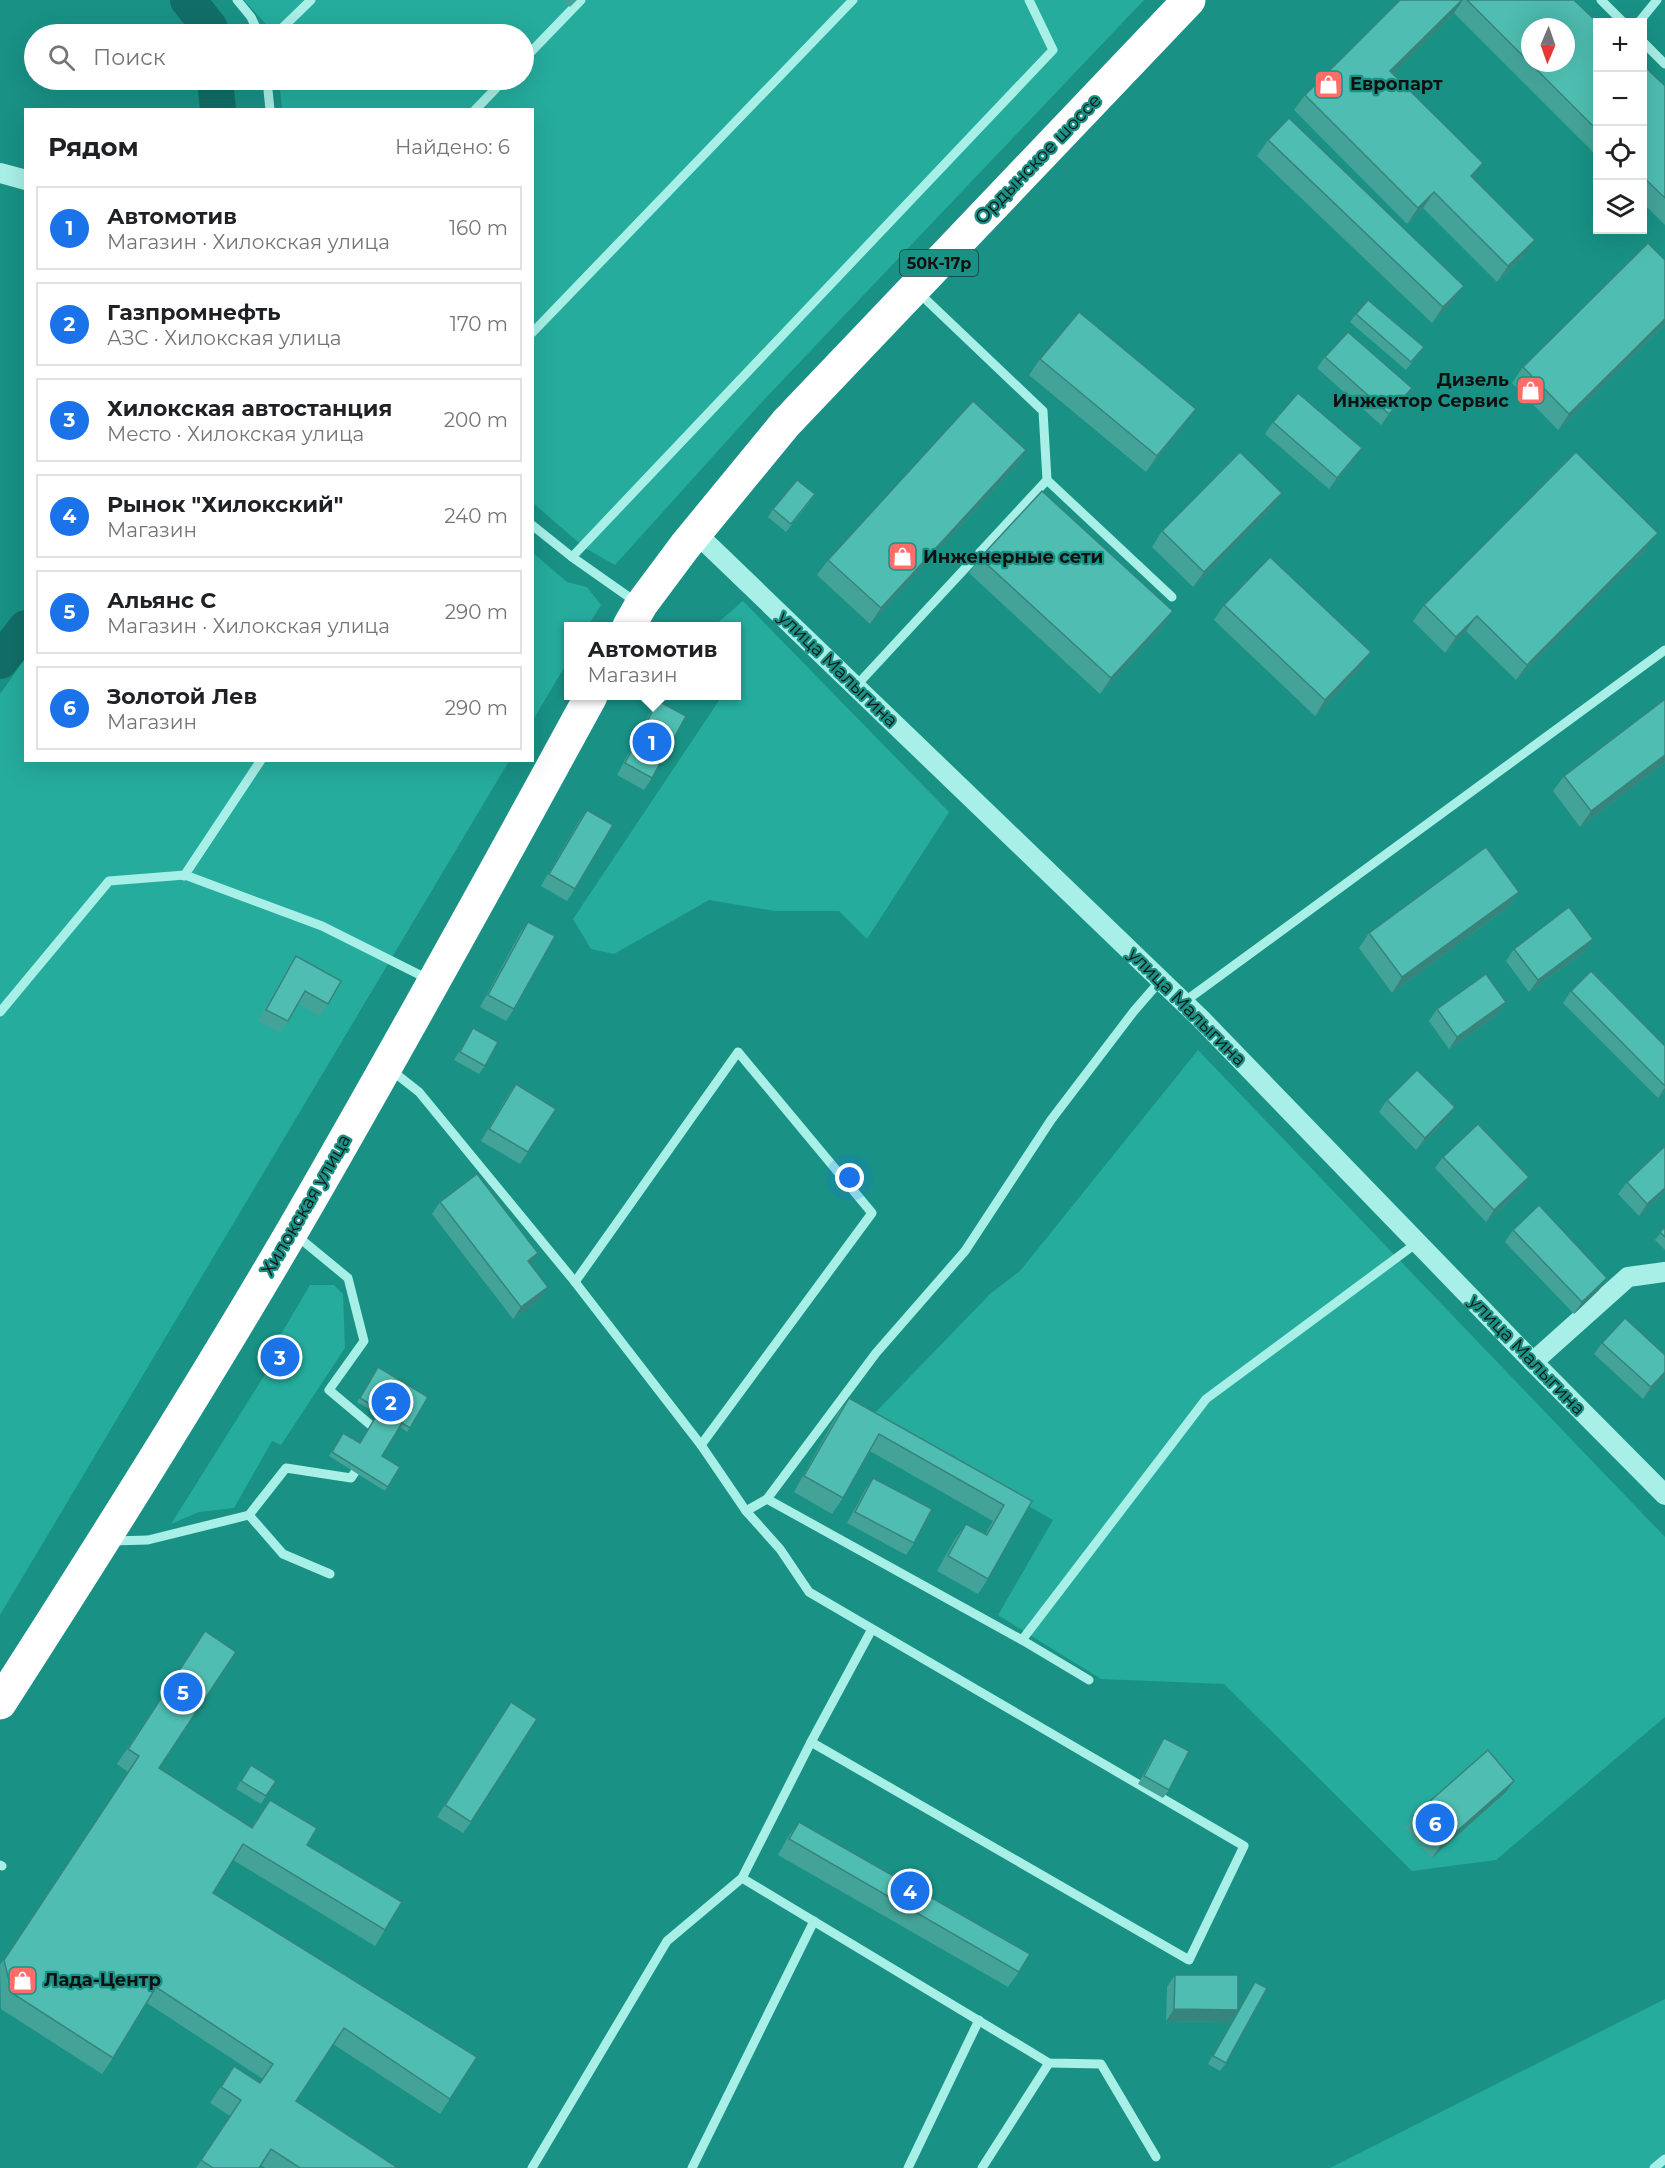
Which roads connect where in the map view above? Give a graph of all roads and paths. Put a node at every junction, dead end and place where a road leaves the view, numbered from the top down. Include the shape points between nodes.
1 (237, 0) edge
2 (311, 0) edge
3 (582, 0) edge
4 (853, 0) edge
5 (1029, 0) edge
6 (1190, 0) edge
7 (1601, 0) edge
8 (1657, 0) edge
9 (1619, 18) edge
10 (1642, 18) edge
11 (254, 24) edge
12 (286, 24) edge
13 (1647, 46) edge
14 (534, 49) edge
15 (1665, 63) edge
16 (268, 90) edge
17 (494, 90) edge
18 (270, 108) edge
19 (477, 108) edge
20 (0, 172) edge
21 (24, 179) edge
22 (914, 289) junction
23 (534, 331) edge
24 (1047, 480) junction
25 (534, 527) edge
26 (696, 533) junction
27 (572, 557) junction
28 (1172, 597) dead end
29 (635, 616) edge
30 (1665, 650) edge
31 (856, 686) junction
32 (589, 700) edge
33 (260, 762) edge
34 (185, 875) junction
35 (1161, 980) junction
36 (435, 982) junction
37 (1184, 1002) junction
38 (0, 1012) edge
39 (387, 1066) junction
40 (292, 1232) junction
41 (1418, 1242) junction
42 (1665, 1272) edge
43 (575, 1282) junction
44 (1533, 1362) junction
45 (375, 1442) edge
46 (701, 1445) junction
47 (369, 1451) edge
48 (1665, 1495) edge
49 (767, 1499) junction
50 (746, 1510) junction
51 (249, 1515) junction
52 (104, 1542) junction
53 (330, 1574) dead end
54 (872, 1629) junction
55 (1022, 1640) junction
56 (1089, 1680) dead end
57 (6, 1688) edge
58 (811, 1742) junction
59 (742, 1878) junction
60 (814, 1921) junction
61 (979, 2020) junction
62 (1049, 2063) junction
63 (1156, 2157) dead end
64 (1665, 2159) edge
65 (532, 2168) edge
66 (692, 2168) edge
67 (908, 2168) edge
68 (982, 2168) edge
69 (1654, 2168) edge

1 - 11 lane
2 - 12 lane
3 - 14 lane
4 - 23 lane
5 - 27 lane via 1053,50
6 - 22 highway, Ордынское шоссе / 50К-17р
7 - 9 lane
8 - 10 lane
13 - 15 lane
16 - 18 lane
17 - 19 lane
20 - 21 street
22 - 24 lane via 1043,411
22 - 26 highway, Ордынское шоссе / 50К-17р via 786,423
24 - 28 lane
24 - 31 lane
25 - 27 lane
26 - 29 highway
26 - 31 street, улица Малыгина
27 - 29 lane
30 - 37 lane
31 - 35 street, улица Малыгина
32 - 36 highway, Хилокская улица
33 - 34 lane
34 - 36 lane via 322,926
34 - 38 lane via 109,881
35 - 37 street, улица Малыгина
35 - 49 lane via 1051,1120 964,1251 876,1353
36 - 39 highway, Хилокская улица
37 - 41 street, улица Малыгина
39 - 40 highway, Хилокская улица
39 - 43 lane via 419,1092
40 - 45 lane via 348,1278 364,1341 329,1390 380,1433
40 - 52 highway, Хилокская улица
41 - 44 street, улица Малыгина
41 - 55 lane via 1206,1398
42 - 44 street via 1628,1277
43 - 46 lane
43 - 46 lane via 738,1052 872,1213
44 - 48 street, улица Малыгина
46 - 50 lane
47 - 51 lane via 351,1478 286,1468
49 - 50 lane
49 - 55 lane
50 - 54 lane via 780,1549 808,1592
51 - 52 lane via 148,1540
51 - 53 lane via 283,1554
52 - 57 highway, Хилокская улица
54 - 58 lane
54 - 58 lane via 1244,1846 1189,1960
55 - 56 lane
58 - 59 lane
59 - 60 lane
59 - 65 lane via 667,1941
60 - 61 lane
60 - 66 lane
61 - 62 lane
61 - 67 lane
62 - 63 lane via 1101,2064
62 - 68 lane
64 - 69 lane

